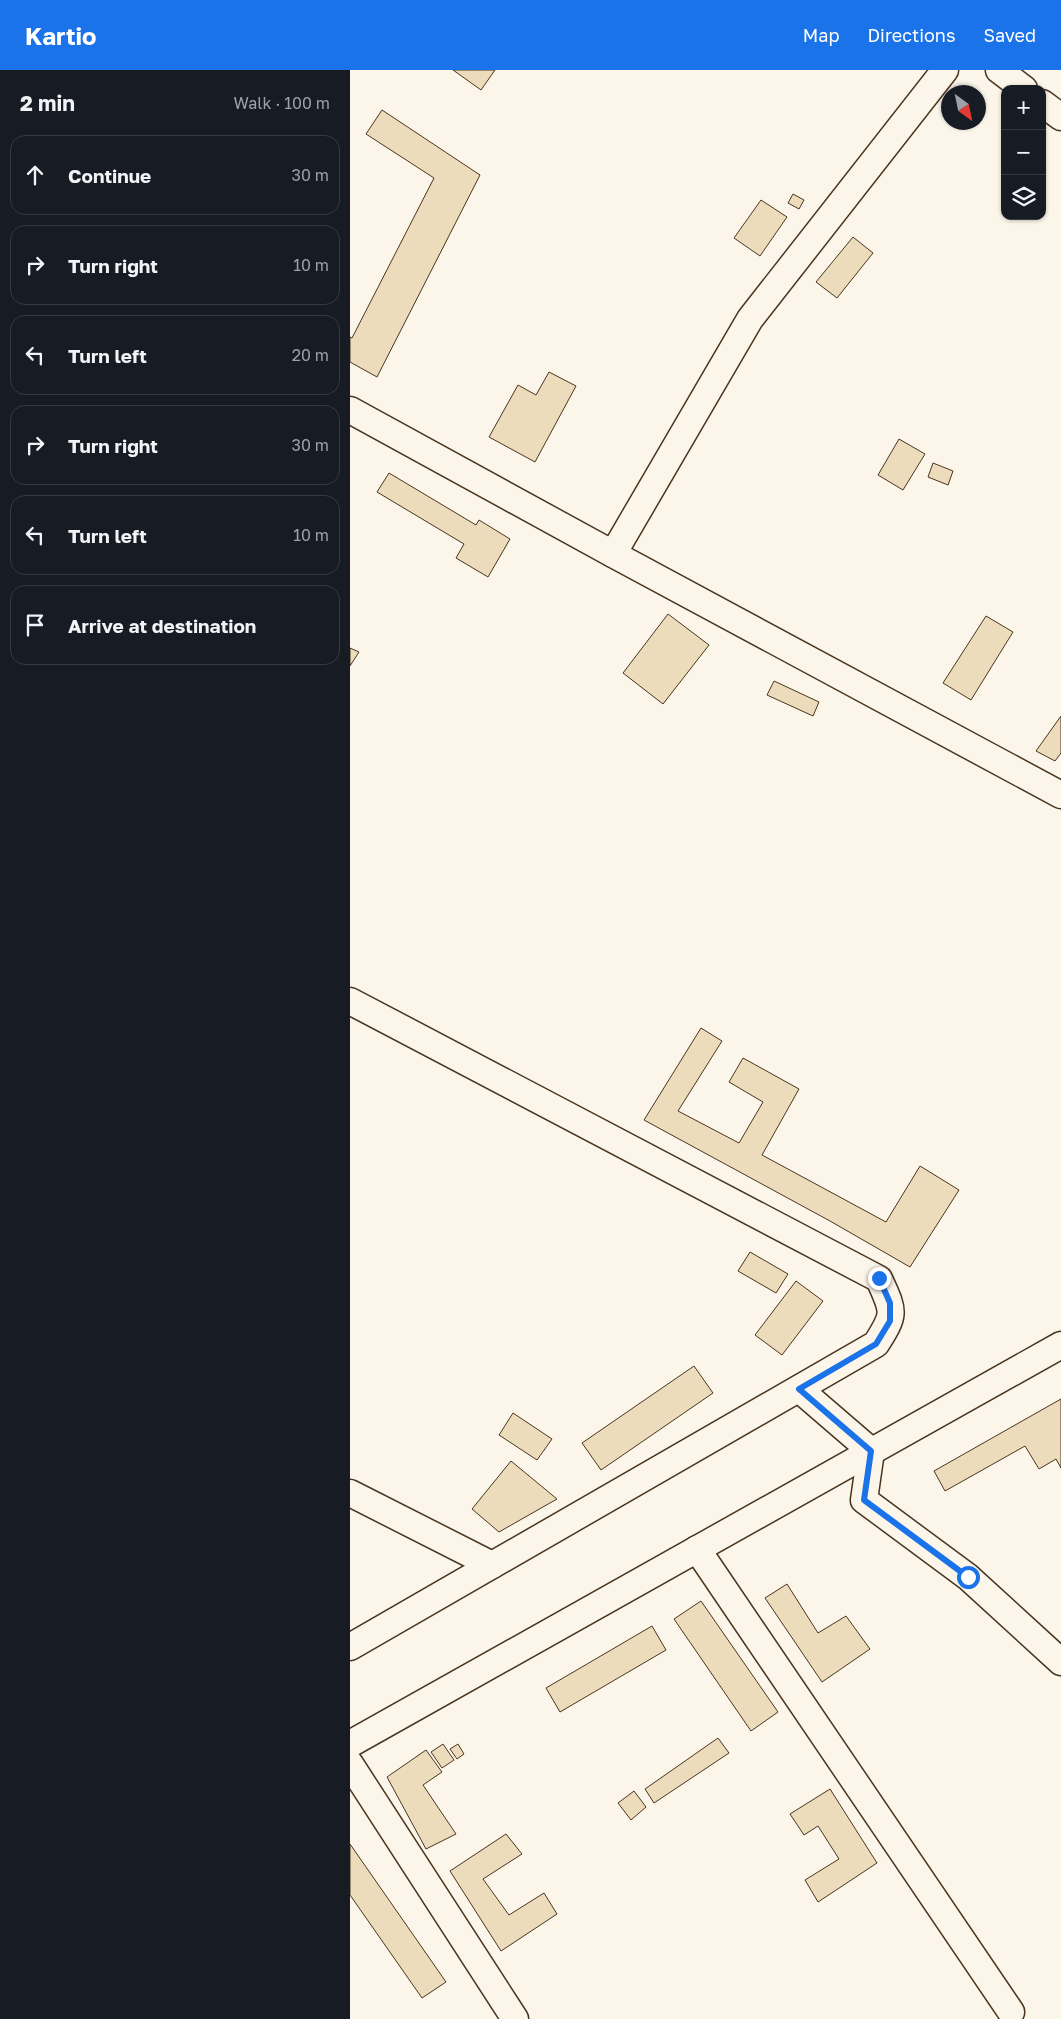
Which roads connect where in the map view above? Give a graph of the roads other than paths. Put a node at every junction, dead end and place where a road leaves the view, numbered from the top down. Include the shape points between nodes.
1 (945, 70) edge
2 (999, 70) edge
3 (1019, 85) edge
4 (1046, 106) edge
5 (1061, 117) edge
6 (350, 410) edge
7 (613, 554) junction
8 (1061, 795) edge
9 (350, 1001) edge
10 (1061, 1345) edge
11 (799, 1389) junction
12 (871, 1451) junction
13 (350, 1493) edge
14 (697, 1549) junction
15 (492, 1565) junction
16 (350, 1647) edge
17 (1061, 1662) edge
18 (350, 1744) edge
19 (350, 1764) edge
20 (1009, 2016) edge
21 (515, 2019) edge

1 - 7 street via 750,320
2 - 3 street
4 - 5 street
6 - 7 street
7 - 8 street
9 - 11 street via 879,1278 890,1303 890,1321 876,1344
10 - 12 street
11 - 12 street
11 - 15 street
12 - 14 street
12 - 17 street via 864,1500 968,1577
13 - 15 street
14 - 18 street
14 - 20 street
15 - 16 street
19 - 21 street

